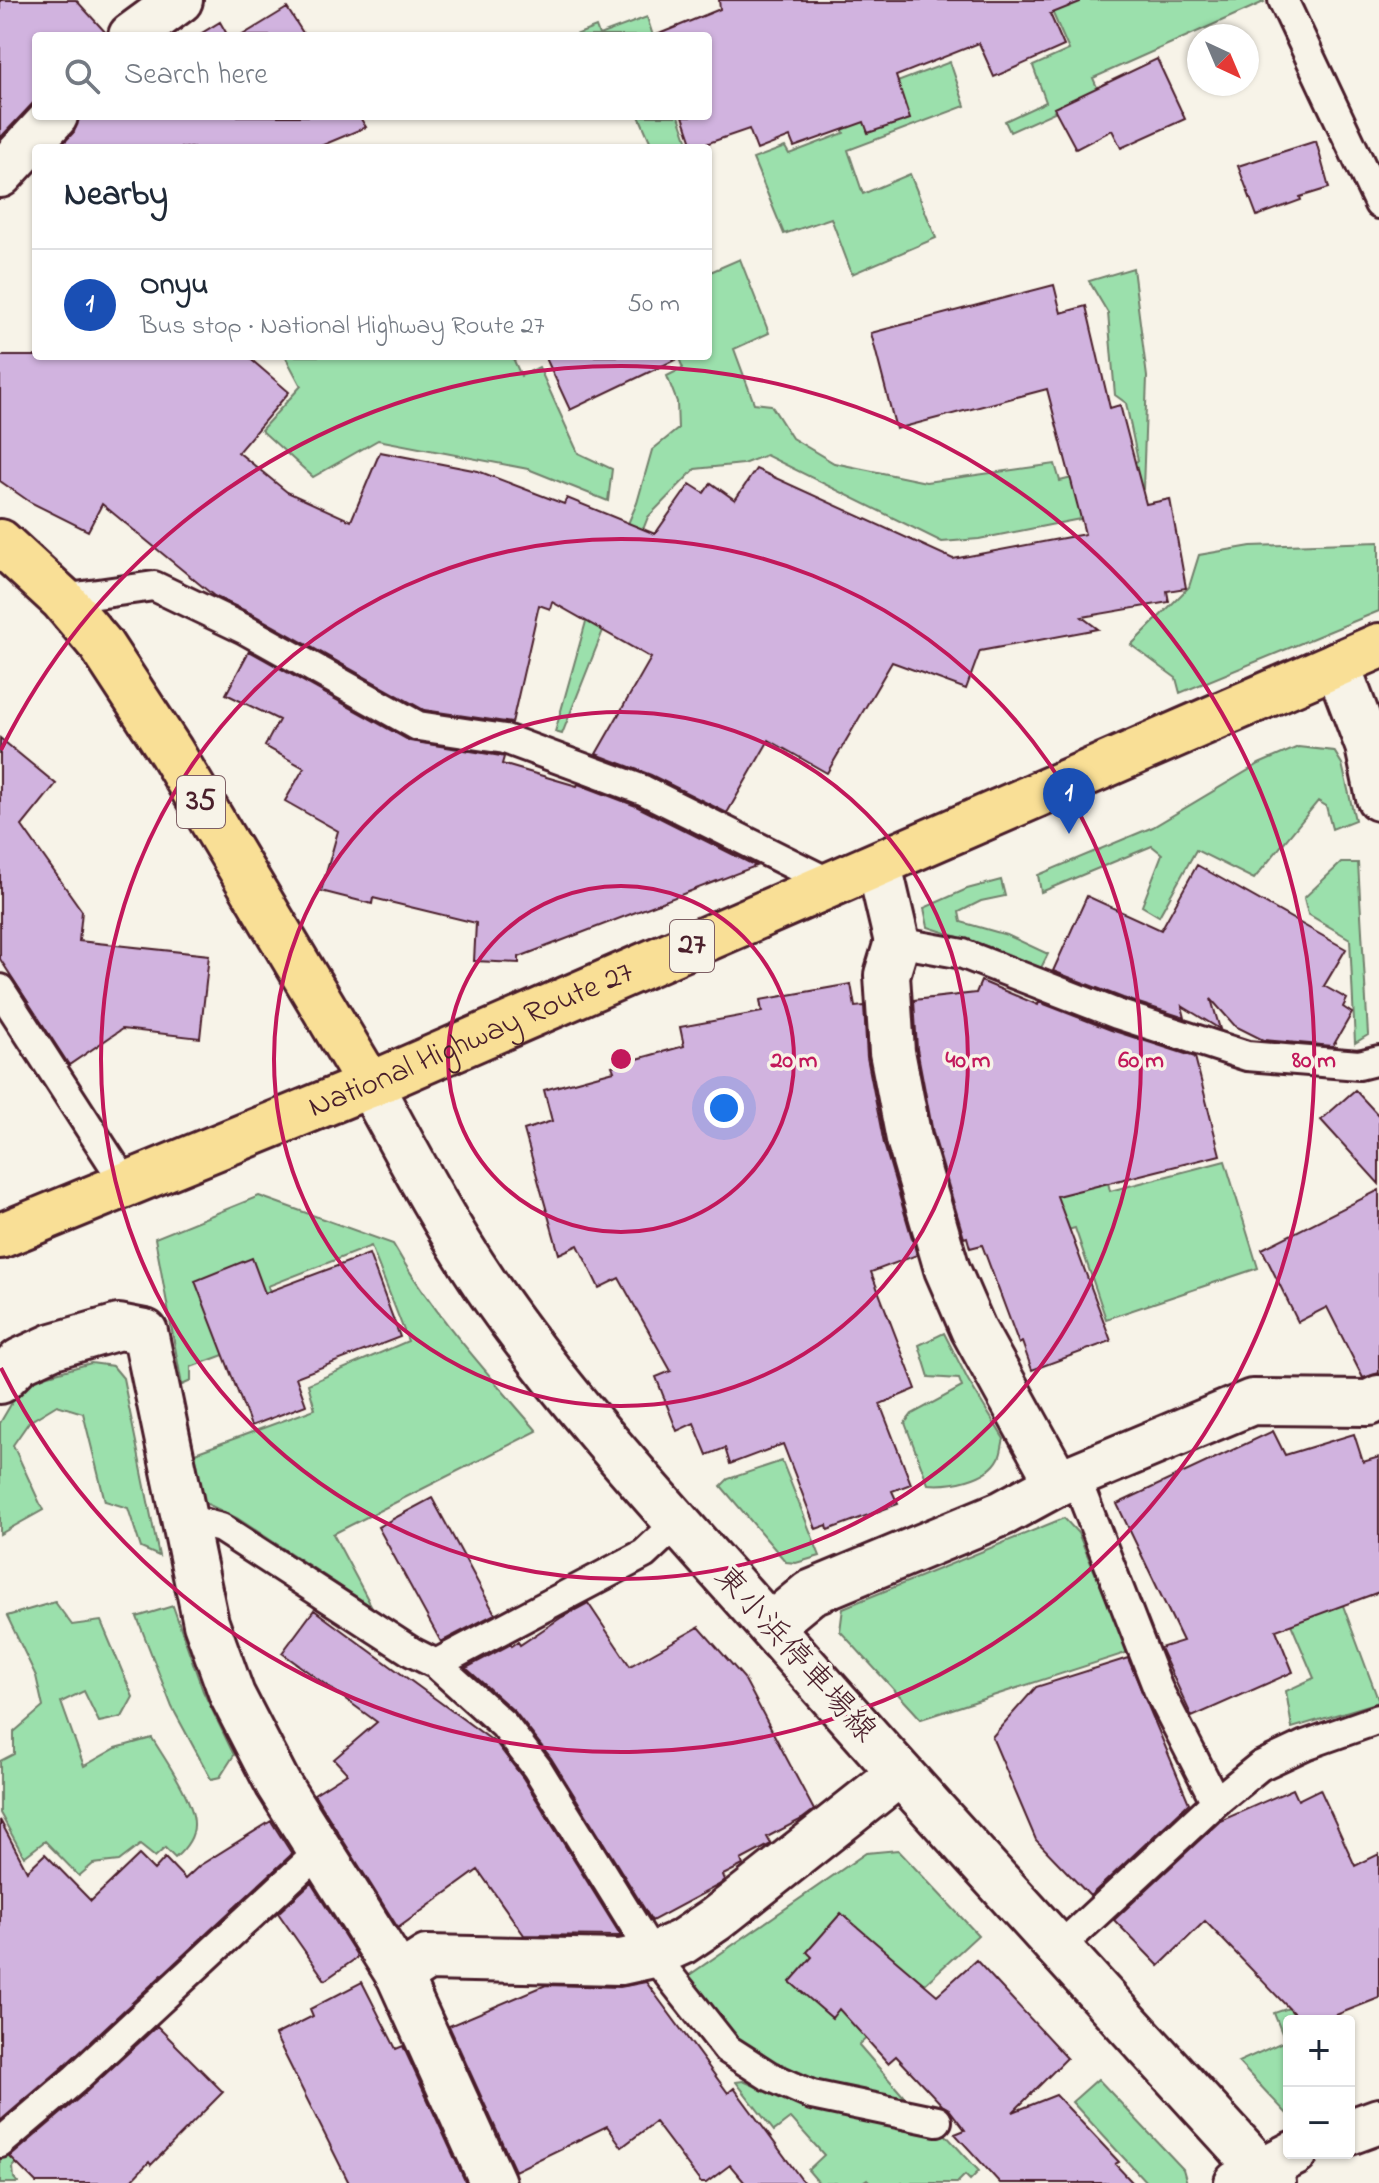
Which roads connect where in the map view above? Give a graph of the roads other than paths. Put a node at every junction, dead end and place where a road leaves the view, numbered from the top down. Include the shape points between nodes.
1 (180, 0) edge
2 (1283, 0) edge
3 (136, 32) edge
4 (51, 120) edge
5 (0, 175) edge
6 (1379, 204) edge
7 (0, 542) edge
8 (62, 599) junction
9 (1379, 646) edge
10 (1337, 664) junction
11 (1379, 798) edge
12 (879, 865) junction
13 (834, 885) junction
14 (897, 942) junction
15 (0, 989) edge
16 (1379, 1060) edge
17 (370, 1085) junction
18 (126, 1184) junction
19 (0, 1236) edge
20 (0, 1381) edge
21 (1379, 1398) edge
22 (1066, 1479) junction
23 (183, 1518) junction
24 (677, 1523) junction
25 (770, 1626) junction
26 (436, 1664) junction
27 (1379, 1719) edge
28 (899, 1774) junction
29 (1216, 1802) junction
30 (320, 1851) junction
31 (1059, 1948) junction
32 (653, 1955) junction
33 (399, 1976) junction
34 (937, 2121) dead end
35 (1379, 2121) edge
36 (1355, 2130) edge
37 (0, 2143) edge
38 (1266, 2172) edge
39 (493, 2183) edge

1 - 3 street
2 - 6 lane
4 - 5 street
7 - 8 main road, 35
8 - 13 lane via 154,586 244,629 418,726 505,739 643,790
8 - 17 main road, 35 via 101,645 171,752
9 - 10 main road, National Highway Route 27 / 27
10 - 11 street via 1368,746
10 - 12 main road, National Highway Route 27 / 27
12 - 13 main road, National Highway Route 27 / 27
12 - 14 street
13 - 17 main road, National Highway Route 27 / 27
14 - 16 lane via 963,954 1117,1014 1247,1056 1359,1065
14 - 22 street via 887,975 892,1052 909,1139 947,1269 973,1329
15 - 18 lane
17 - 18 main road, National Highway Route 27 / 27
17 - 24 street, 東小浜停車場線 via 486,1284 542,1361
18 - 19 main road, National Highway Route 27 / 27
20 - 23 street via 20,1361 53,1346 119,1327 145,1332
21 - 22 street via 1369,1403 1252,1402
22 - 25 street via 1003,1513 810,1593
22 - 29 lane via 1158,1689
23 - 26 lane via 221,1528
23 - 30 street via 206,1623 232,1695
24 - 25 street, 東小浜停車場線
24 - 26 lane via 644,1554
25 - 28 street, 東小浜停車場線
26 - 32 lane via 504,1725 537,1768
27 - 29 lane via 1260,1766
28 - 31 street, 東小浜停車場線
28 - 32 street via 716,1919
29 - 31 lane
30 - 33 street
30 - 37 lane
31 - 38 street, 東小浜停車場線
32 - 33 street via 621,1962 427,1958
32 - 34 lane via 727,2049 769,2076 812,2095
33 - 39 street
35 - 36 street

